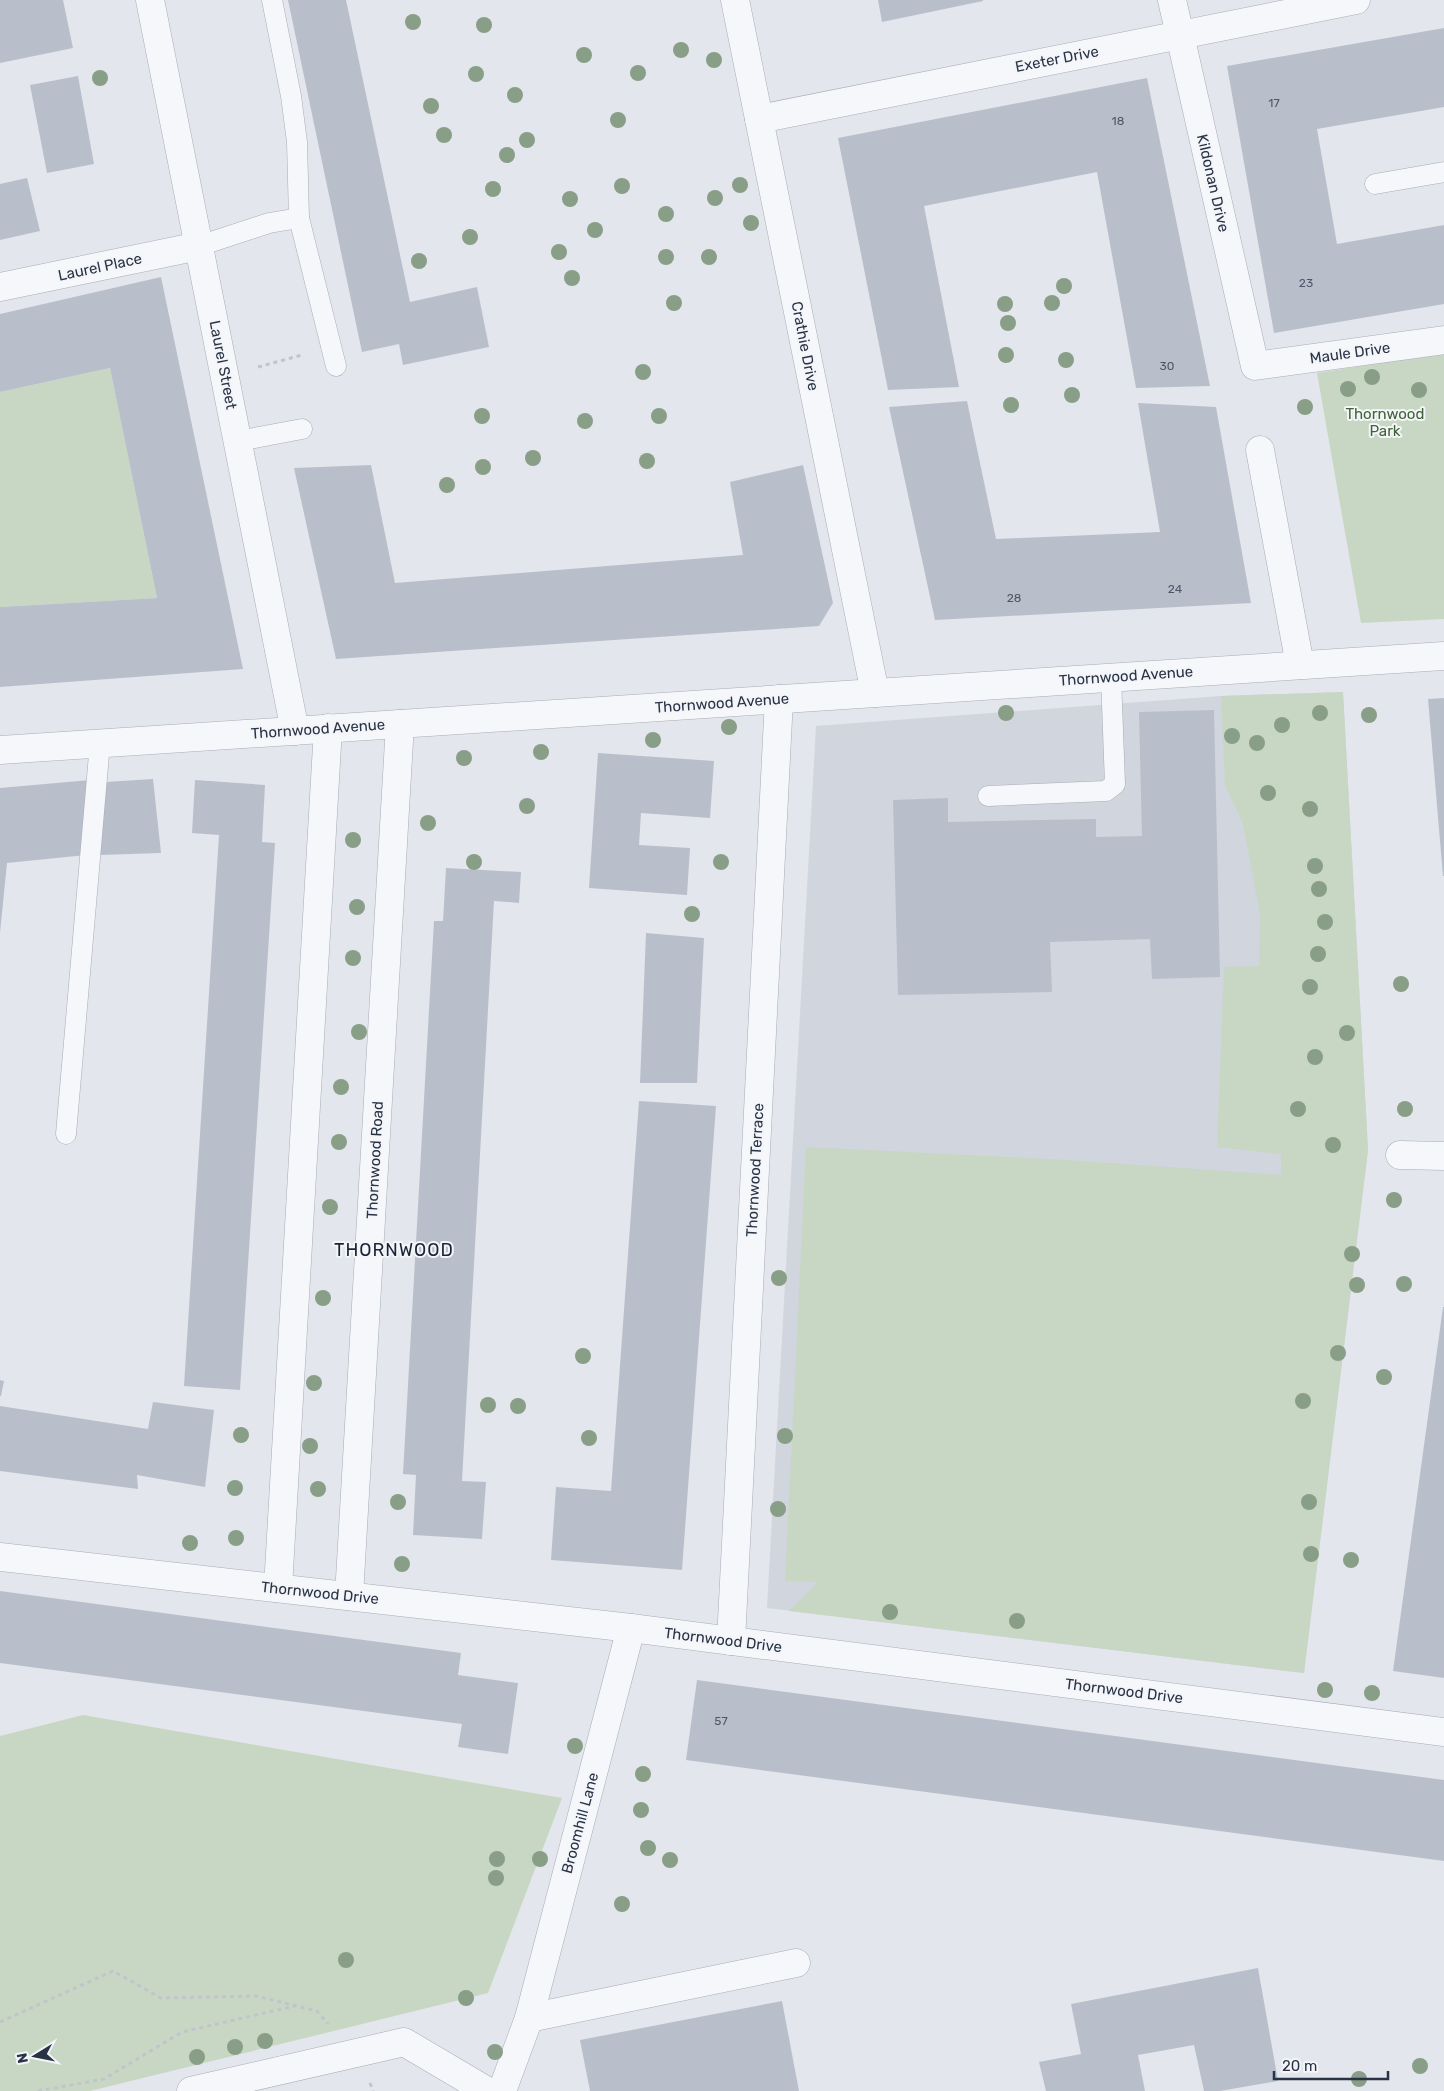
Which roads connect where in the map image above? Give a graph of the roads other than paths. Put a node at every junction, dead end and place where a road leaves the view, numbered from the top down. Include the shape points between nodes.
1 (150, 0) edge
2 (272, 0) edge
3 (735, 0) edge
4 (1172, 0) edge
5 (1356, 0) edge
6 (1179, 35) junction
7 (759, 119) junction
8 (1444, 172) edge
9 (1375, 184) dead end
10 (299, 218) junction
11 (200, 246) junction
12 (0, 287) edge
13 (1444, 340) edge
14 (334, 357) road end
15 (1255, 366) joint
16 (302, 429) dead end
17 (238, 441) junction
18 (1260, 450) dead end
19 (1444, 656) edge
20 (1300, 665) junction
21 (1111, 677) junction
22 (876, 693) junction
23 (779, 699) junction
24 (400, 724) junction
25 (328, 728) junction
26 (295, 730) junction
27 (100, 743) junction
28 (0, 750) edge
29 (988, 796) dead end
30 (66, 1134) dead end
31 (1400, 1155) dead end
32 (1444, 1156) edge
33 (0, 1557) edge
34 (278, 1588) junction
35 (350, 1596) junction
36 (631, 1628) junction
37 (731, 1641) junction
38 (1444, 1732) edge
39 (796, 1963) dead end
40 (529, 2018) junction
41 (191, 2091) edge
42 (487, 2091) edge
43 (502, 2091) edge

1 - 11 street, Laurel Street
2 - 10 lane via 294,114
3 - 7 street, Crathie Drive
4 - 6 street, Kildonan Drive
5 - 6 street, Exeter Drive
6 - 7 street, Exeter Drive
6 - 15 street, Kildonan Drive
7 - 22 street, Crathie Drive
8 - 9 lane
10 - 11 lane via 270,223
10 - 14 lane
11 - 12 street, Laurel Place
11 - 17 street, Laurel Street
13 - 15 street, Maule Drive
16 - 17 lane
17 - 26 street, Laurel Street
18 - 20 street
19 - 20 street, Thornwood Avenue
20 - 21 street, Thornwood Avenue
21 - 22 street, Thornwood Avenue
21 - 29 lane via 1115,784 1112,787 1106,791
22 - 23 street, Thornwood Avenue
23 - 24 street, Thornwood Avenue
23 - 37 street, Thornwood Terrace
24 - 25 street, Thornwood Avenue
24 - 35 street, Thornwood Road
25 - 26 street, Thornwood Avenue
25 - 34 street
26 - 27 street, Thornwood Avenue
27 - 28 street, Thornwood Avenue
27 - 30 lane
31 - 32 street
33 - 34 street, Thornwood Drive
34 - 35 street, Thornwood Drive
35 - 36 street, Thornwood Drive
36 - 37 street, Thornwood Drive
36 - 40 street, Broomhill Lane
37 - 38 street, Thornwood Drive
39 - 40 street
40 - 43 street, Broomhill Lane
41 - 42 street via 404,2042

